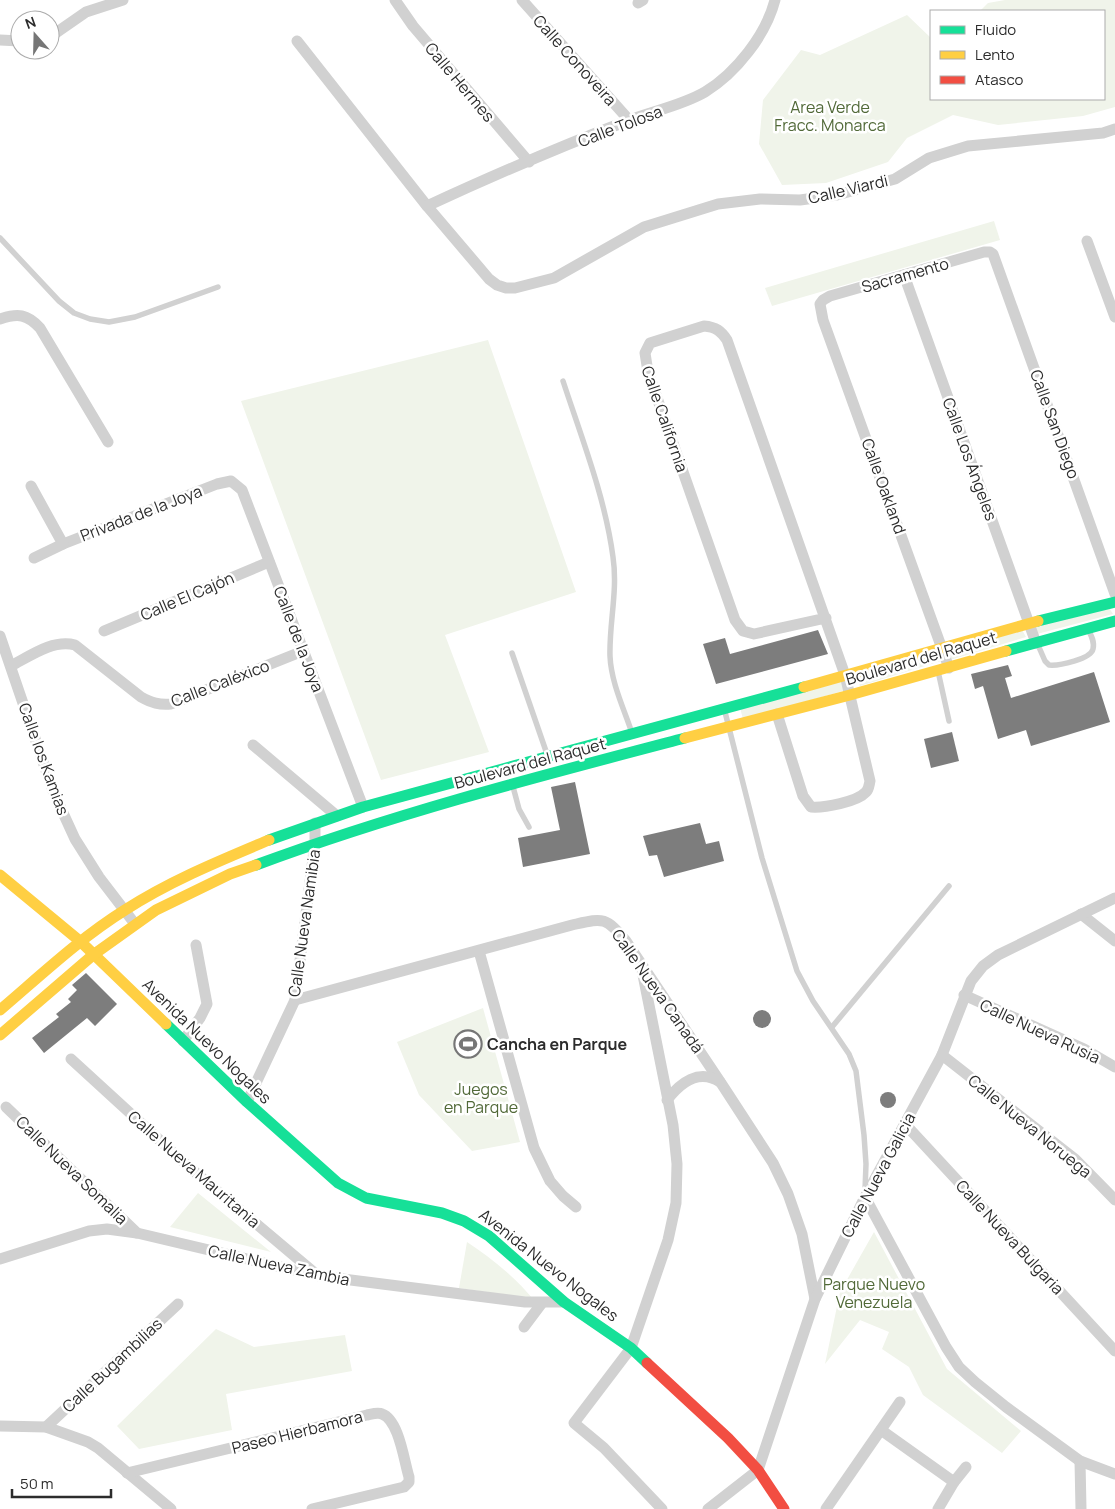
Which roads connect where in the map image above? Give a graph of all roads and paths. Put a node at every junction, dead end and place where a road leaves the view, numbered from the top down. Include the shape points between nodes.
1 (123, 0) edge
2 (396, 0) edge
3 (522, 0) edge
4 (775, 0) edge
5 (60, 30) edge
6 (296, 41) dead end
7 (629, 120) junction
8 (1115, 129) edge
9 (528, 162) junction
10 (427, 206) junction
11 (0, 238) edge
12 (1087, 241) dead end
13 (993, 254) joint
14 (904, 275) junction
15 (218, 287) dead end
16 (820, 304) joint
17 (1115, 317) edge
18 (0, 319) edge
19 (563, 381) dead end
20 (108, 442) dead end
21 (225, 481) joint
22 (31, 486) dead end
23 (63, 544) junction
24 (34, 558) dead end
25 (269, 562) junction
26 (1115, 594) edge
27 (1115, 602) edge
28 (826, 618) junction
29 (1115, 621) edge
30 (1029, 624) junction
31 (1088, 628) junction
32 (104, 631) dead end
33 (0, 636) edge
34 (1037, 643) junction
35 (943, 649) junction
36 (303, 651) junction
37 (512, 653) dead end
38 (11, 666) junction
39 (944, 669) junction
40 (845, 675) junction
41 (850, 695) junction
42 (724, 710) junction
43 (777, 714) junction
44 (949, 721) dead end
45 (728, 727) junction
46 (633, 735) junction
47 (253, 745) dead end
48 (548, 757) junction
49 (512, 783) junction
50 (363, 807) junction
51 (337, 816) junction
52 (315, 823) junction
53 (529, 827) dead end
54 (315, 843) junction
55 (0, 875) edge
56 (949, 886) dead end
57 (1115, 898) edge
58 (1100, 906) junction
59 (1115, 908) edge
60 (124, 910) junction
61 (1081, 914) junction
62 (135, 924) junction
63 (1115, 941) edge
64 (81, 942) junction
65 (196, 945) dead end
66 (478, 951) junction
67 (93, 955) junction
68 (642, 966) junction
69 (964, 995) junction
70 (295, 1000) junction
71 (0, 1010) edge
72 (832, 1027) junction
73 (0, 1035) edge
74 (183, 1041) junction
75 (942, 1055) junction
76 (71, 1059) dead end
77 (1115, 1067) edge
78 (722, 1083) junction
79 (667, 1100) junction
80 (247, 1102) junction
81 (6, 1107) dead end
82 (905, 1124) junction
83 (865, 1197) junction
84 (1115, 1200) edge
85 (576, 1207) dead end
86 (137, 1233) junction
87 (0, 1259) edge
88 (319, 1276) junction
89 (815, 1299) junction
90 (542, 1302) junction
91 (564, 1302) junction
92 (178, 1304) dead end
93 (524, 1327) dead end
94 (631, 1348) junction
95 (1115, 1350) edge
96 (900, 1402) dead end
97 (0, 1426) edge
98 (46, 1427) junction
99 (881, 1430) junction
100 (1080, 1461) junction
101 (966, 1467) dead end
102 (758, 1470) junction
103 (127, 1473) junction
104 (1115, 1474) edge
105 (954, 1482) junction
106 (171, 1509) edge
107 (312, 1509) edge
108 (662, 1509) edge
109 (708, 1509) edge
110 (784, 1509) edge
111 (826, 1509) edge
112 (938, 1509) edge
113 (1081, 1509) edge

1 - 5 street via 86,12
2 - 9 street, Calle Hermes via 412,26
3 - 7 street, Calle Conoveira
4 - 7 street, Calle Tolosa via 771,15 746,57 725,77 705,92
6 - 10 street, Calle Viardi
7 - 9 street, Calle Tolosa
8 - 10 street, Calle Viardi via 1104,133 968,146 929,158 894,179 837,195 718,204 644,227 554,278 515,288 506,288 489,278
9 - 10 street, Calle Tolosa
11 - 15 lane via 59,301 90,320 109,322 135,317
12 - 17 street
13 - 14 street, Sacramento via 984,252
13 - 26 street, Calle San Diego
14 - 16 street, Sacramento via 830,296
14 - 30 street, Calle Los Ángeles
16 - 35 street, Calle Oakland via 823,320
18 - 20 street via 25,316 36,324
19 - 46 lane via 595,479 613,558 615,597 610,658
21 - 23 street, Privada de la Joya
21 - 25 street, Calle de la Joya via 231,481 242,490
22 - 23 street, Privada de la Joya
23 - 24 street
25 - 32 street, Calle El Cajón
25 - 36 street, Calle de la Joya
27 - 30 street, Boulevard del Raquet
28 - 28 street, Calle California via 727,340 721,331 704,326 650,343 645,353 648,372 735,620 743,631 754,634
28 - 40 street, Calle California
29 - 31 street, Boulevard del Raquet
30 - 34 street, Calle Los Ángeles
30 - 35 street, Boulevard del Raquet
31 - 34 street, Boulevard del Raquet
31 - 34 lane via 1094,642 1092,652 1076,660 1049,665
33 - 38 street, Calle los Kamias
34 - 39 street, Boulevard del Raquet
35 - 39 street, Calle Oakland
35 - 40 street, Boulevard del Raquet
36 - 38 street, Calle Caléxico via 171,704 161,705 142,697 75,644 55,644
36 - 50 street, Calle de la Joya
37 - 48 lane
38 - 60 street, Calle los Kamias via 52,791 75,839
39 - 41 street, Boulevard del Raquet
39 - 44 lane
40 - 41 street, Calle California
40 - 42 street, Boulevard del Raquet
41 - 43 street, Boulevard del Raquet
41 - 43 street, Calle California via 870,781 864,794 837,804 819,808 806,802
42 - 45 lane
42 - 46 street, Boulevard del Raquet
43 - 45 street, Boulevard del Raquet
45 - 49 street, Boulevard del Raquet
45 - 72 lane via 762,858 794,962 804,986
46 - 48 street, Boulevard del Raquet
47 - 51 street
48 - 50 street, Boulevard del Raquet
49 - 53 lane via 519,809
49 - 54 street, Boulevard del Raquet
50 - 51 street, Boulevard del Raquet
51 - 52 street, Boulevard del Raquet
52 - 54 street, Calle Nueva Namibia
52 - 60 street, Boulevard del Raquet via 192,872
54 - 62 street, Boulevard del Raquet via 230,874 156,910
54 - 70 street, Calle Nueva Namibia
55 - 64 street, Avenida Nuevo Nogales
56 - 72 lane
57 - 58 street, Calle Nueva Galicia
58 - 59 street
58 - 61 street, Calle Nueva Galicia
60 - 62 street, Calle los Kamias
60 - 64 street, Boulevard del Raquet
61 - 63 street
61 - 69 street, Calle Nueva Galicia via 998,955 983,966
62 - 67 street, Boulevard del Raquet
64 - 67 street, Avenida Nuevo Nogales
64 - 71 street, Boulevard del Raquet
65 - 74 street via 207,1004
66 - 68 street, Calle Nueva Canadá via 590,921 606,920 626,941
66 - 70 street, Calle Nueva Canadá
66 - 85 street via 534,1148 550,1181
67 - 73 street, Boulevard del Raquet
67 - 74 street, Avenida Nuevo Nogales
68 - 78 street, Calle Nueva Canadá
68 - 79 street
69 - 75 street, Calle Nueva Galicia
69 - 77 street, Calle Nueva Rusia via 1084,1049
70 - 80 street, Calle Nueva Namibia
72 - 83 lane via 850,1054 856,1071 866,1154
74 - 80 street, Avenida Nuevo Nogales
75 - 82 street, Calle Nueva Galicia
75 - 84 street, Calle Nueva Noruega via 1075,1159
76 - 88 street, Calle Nueva Mauritania via 190,1167
78 - 79 street via 712,1077 700,1076 686,1081
78 - 89 street, Calle Nueva Canadá via 773,1163 788,1194 802,1234
79 - 94 street via 677,1164 676,1203 668,1240
80 - 91 street, Avenida Nuevo Nogales via 338,1183 366,1198 442,1213 464,1221 490,1236
81 - 86 street, Calle Nueva Somalia
82 - 83 street, Calle Nueva Galicia
82 - 95 street, Calle Nueva Bulgaria
83 - 89 street, Calle Nueva Galicia
83 - 100 street via 959,1367 1006,1407
86 - 87 street, Calle Nueva Zambia via 107,1229 89,1231
86 - 88 street, Calle Nueva Zambia
88 - 90 street, Calle Nueva Zambia
89 - 102 street, Calle Nueva Galicia
90 - 91 street, Calle Nueva Zambia
90 - 93 street
91 - 94 street, Avenida Nuevo Nogales
92 - 98 street, Calle Bugambilias
94 - 102 street, Avenida Nuevo Nogales
94 - 108 street via 574,1423 604,1448
96 - 99 street
97 - 98 street
98 - 103 street via 88,1442
99 - 105 street
99 - 111 street
100 - 104 street
100 - 113 street
101 - 105 street
102 - 109 street
102 - 110 street, Avenida Nuevo Nogales
103 - 106 street
103 - 107 street, Paseo Hierbamora via 367,1415 380,1413 388,1417 395,1426 408,1477 407,1485
105 - 112 street

